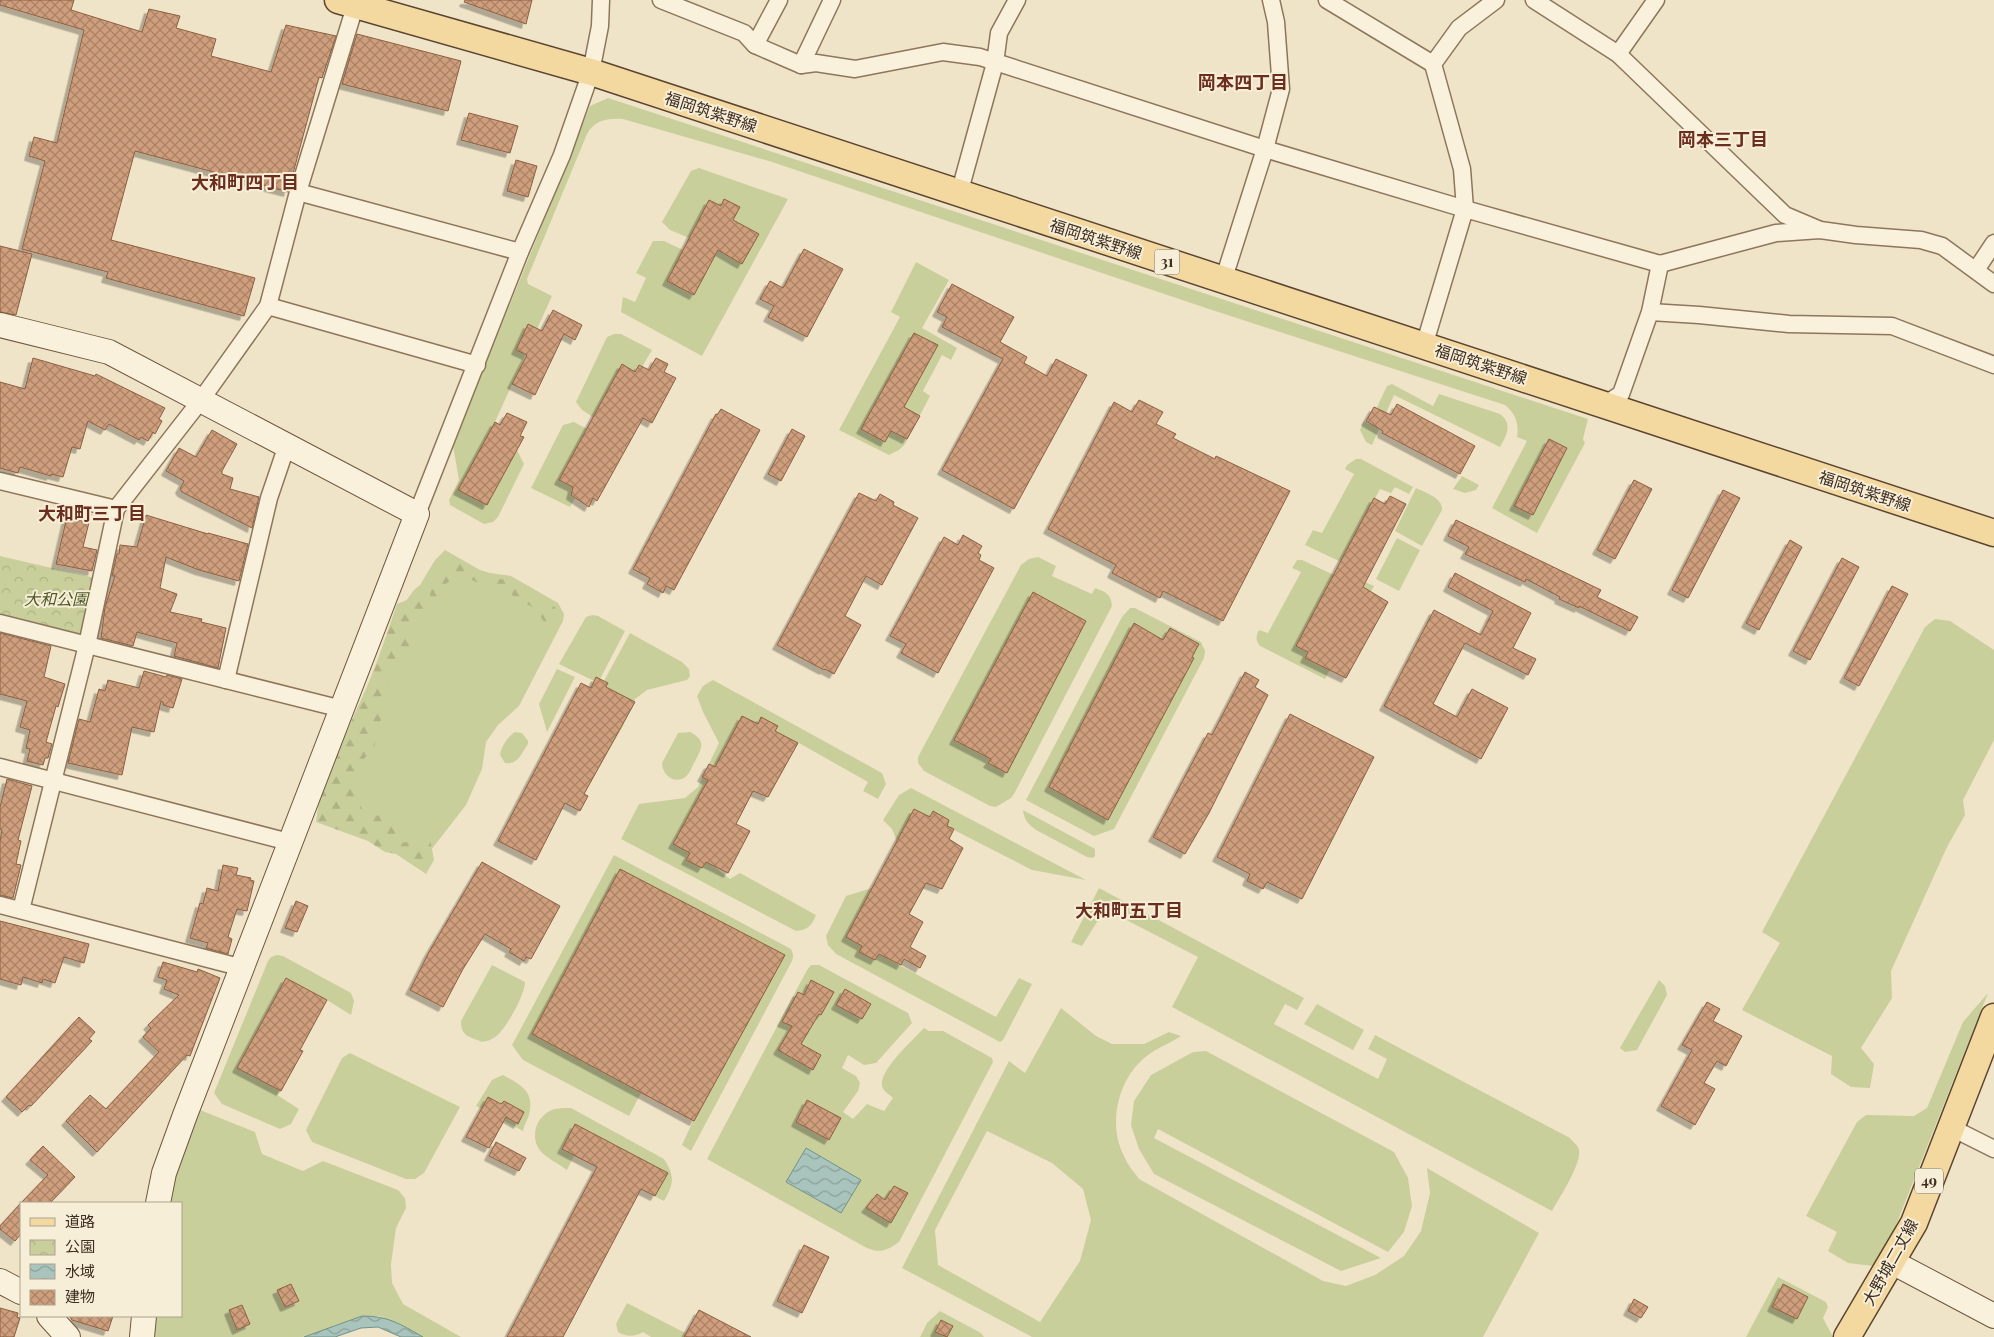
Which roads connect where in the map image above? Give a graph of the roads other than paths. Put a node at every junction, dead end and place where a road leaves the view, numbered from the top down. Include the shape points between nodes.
1 (601, 0) edge
2 (779, 0) edge
3 (832, 0) edge
4 (1017, 0) edge
5 (1271, 0) edge
6 (1327, 0) edge
7 (1496, 0) edge
8 (1534, 0) edge
9 (1656, 0) edge
10 (669, 1) edge
11 (350, 2) edge
12 (755, 45) junction
13 (1618, 54) junction
14 (995, 63) junction
15 (1433, 64) junction
16 (801, 65) junction
17 (591, 72) junction
18 (1265, 149) junction
19 (298, 192) junction
20 (958, 194) junction
21 (1464, 209) junction
22 (1820, 230) junction
23 (1994, 243) edge
24 (520, 252) junction
25 (1660, 264) junction
26 (1976, 270) junction
27 (1223, 281) junction
28 (1994, 284) edge
29 (268, 306) junction
30 (1650, 312) junction
31 (0, 325) edge
32 (1424, 346) junction
33 (477, 364) junction
34 (1994, 366) edge
35 (201, 400) junction
36 (1604, 405) junction
37 (287, 445) junction
38 (0, 481) edge
39 (116, 510) junction
40 (417, 514) junction
41 (1994, 533) edge
42 (0, 623) edge
43 (86, 645) junction
44 (226, 680) junction
45 (340, 712) junction
46 (0, 767) edge
47 (53, 781) junction
48 (289, 842) junction
49 (0, 905) edge
50 (21, 910) junction
51 (243, 968) junction
52 (1994, 1017) edge
53 (1950, 1127) junction
54 (1994, 1149) edge
55 (158, 1202) edge
56 (1892, 1262) junction
57 (0, 1281) edge
58 (20, 1291) edge
59 (1994, 1316) edge
60 (50, 1317) edge
61 (144, 1317) edge
62 (66, 1336) edge
63 (142, 1337) edge
64 (1847, 1337) edge

1 - 17 street via 600,26
2 - 12 street
3 - 16 street
4 - 14 street via 1000,33
5 - 18 street via 1276,22 1281,89
6 - 15 street
7 - 15 street via 1459,28
8 - 13 street
9 - 13 street
10 - 12 street via 744,33
11 - 17 main road, 福岡筑紫野線 / 31
11 - 19 street
12 - 16 street
13 - 22 street via 1784,215
14 - 16 street via 980,57 943,52 855,69 816,63
14 - 18 street
14 - 20 street
15 - 21 street via 1462,169
17 - 20 main road, 福岡筑紫野線 / 31
17 - 24 street via 562,155
18 - 21 street
18 - 27 street
19 - 24 street
19 - 29 street
20 - 27 main road, 福岡筑紫野線 / 31
21 - 25 street
21 - 32 street
22 - 25 street via 1776,233
22 - 26 street via 1921,240 1942,246
23 - 26 street
24 - 33 street
25 - 30 street
26 - 28 street
27 - 32 main road, 福岡筑紫野線 / 31
29 - 33 street
29 - 35 street
30 - 34 street via 1789,324 1892,326
30 - 36 street via 1621,394
31 - 35 street via 109,352
32 - 36 main road, 福岡筑紫野線 / 31
33 - 40 street
35 - 37 street
35 - 39 street
36 - 41 main road, 福岡筑紫野線 / 31
37 - 40 street
37 - 44 street via 269,498
38 - 39 street
39 - 43 street
40 - 45 street
42 - 43 street
43 - 44 street
43 - 47 street
44 - 45 street via 330,706
45 - 48 street
46 - 47 street
47 - 48 street
47 - 50 street
48 - 51 street
49 - 50 street
50 - 51 street
51 - 55 street via 185,1114 164,1173
52 - 53 main road, 大野城二丈線 / 49
53 - 54 street
53 - 56 main road, 大野城二丈線 / 49 via 1914,1223
56 - 59 street
56 - 64 main road, 大野城二丈線 / 49
57 - 58 street
60 - 62 street
61 - 63 street

